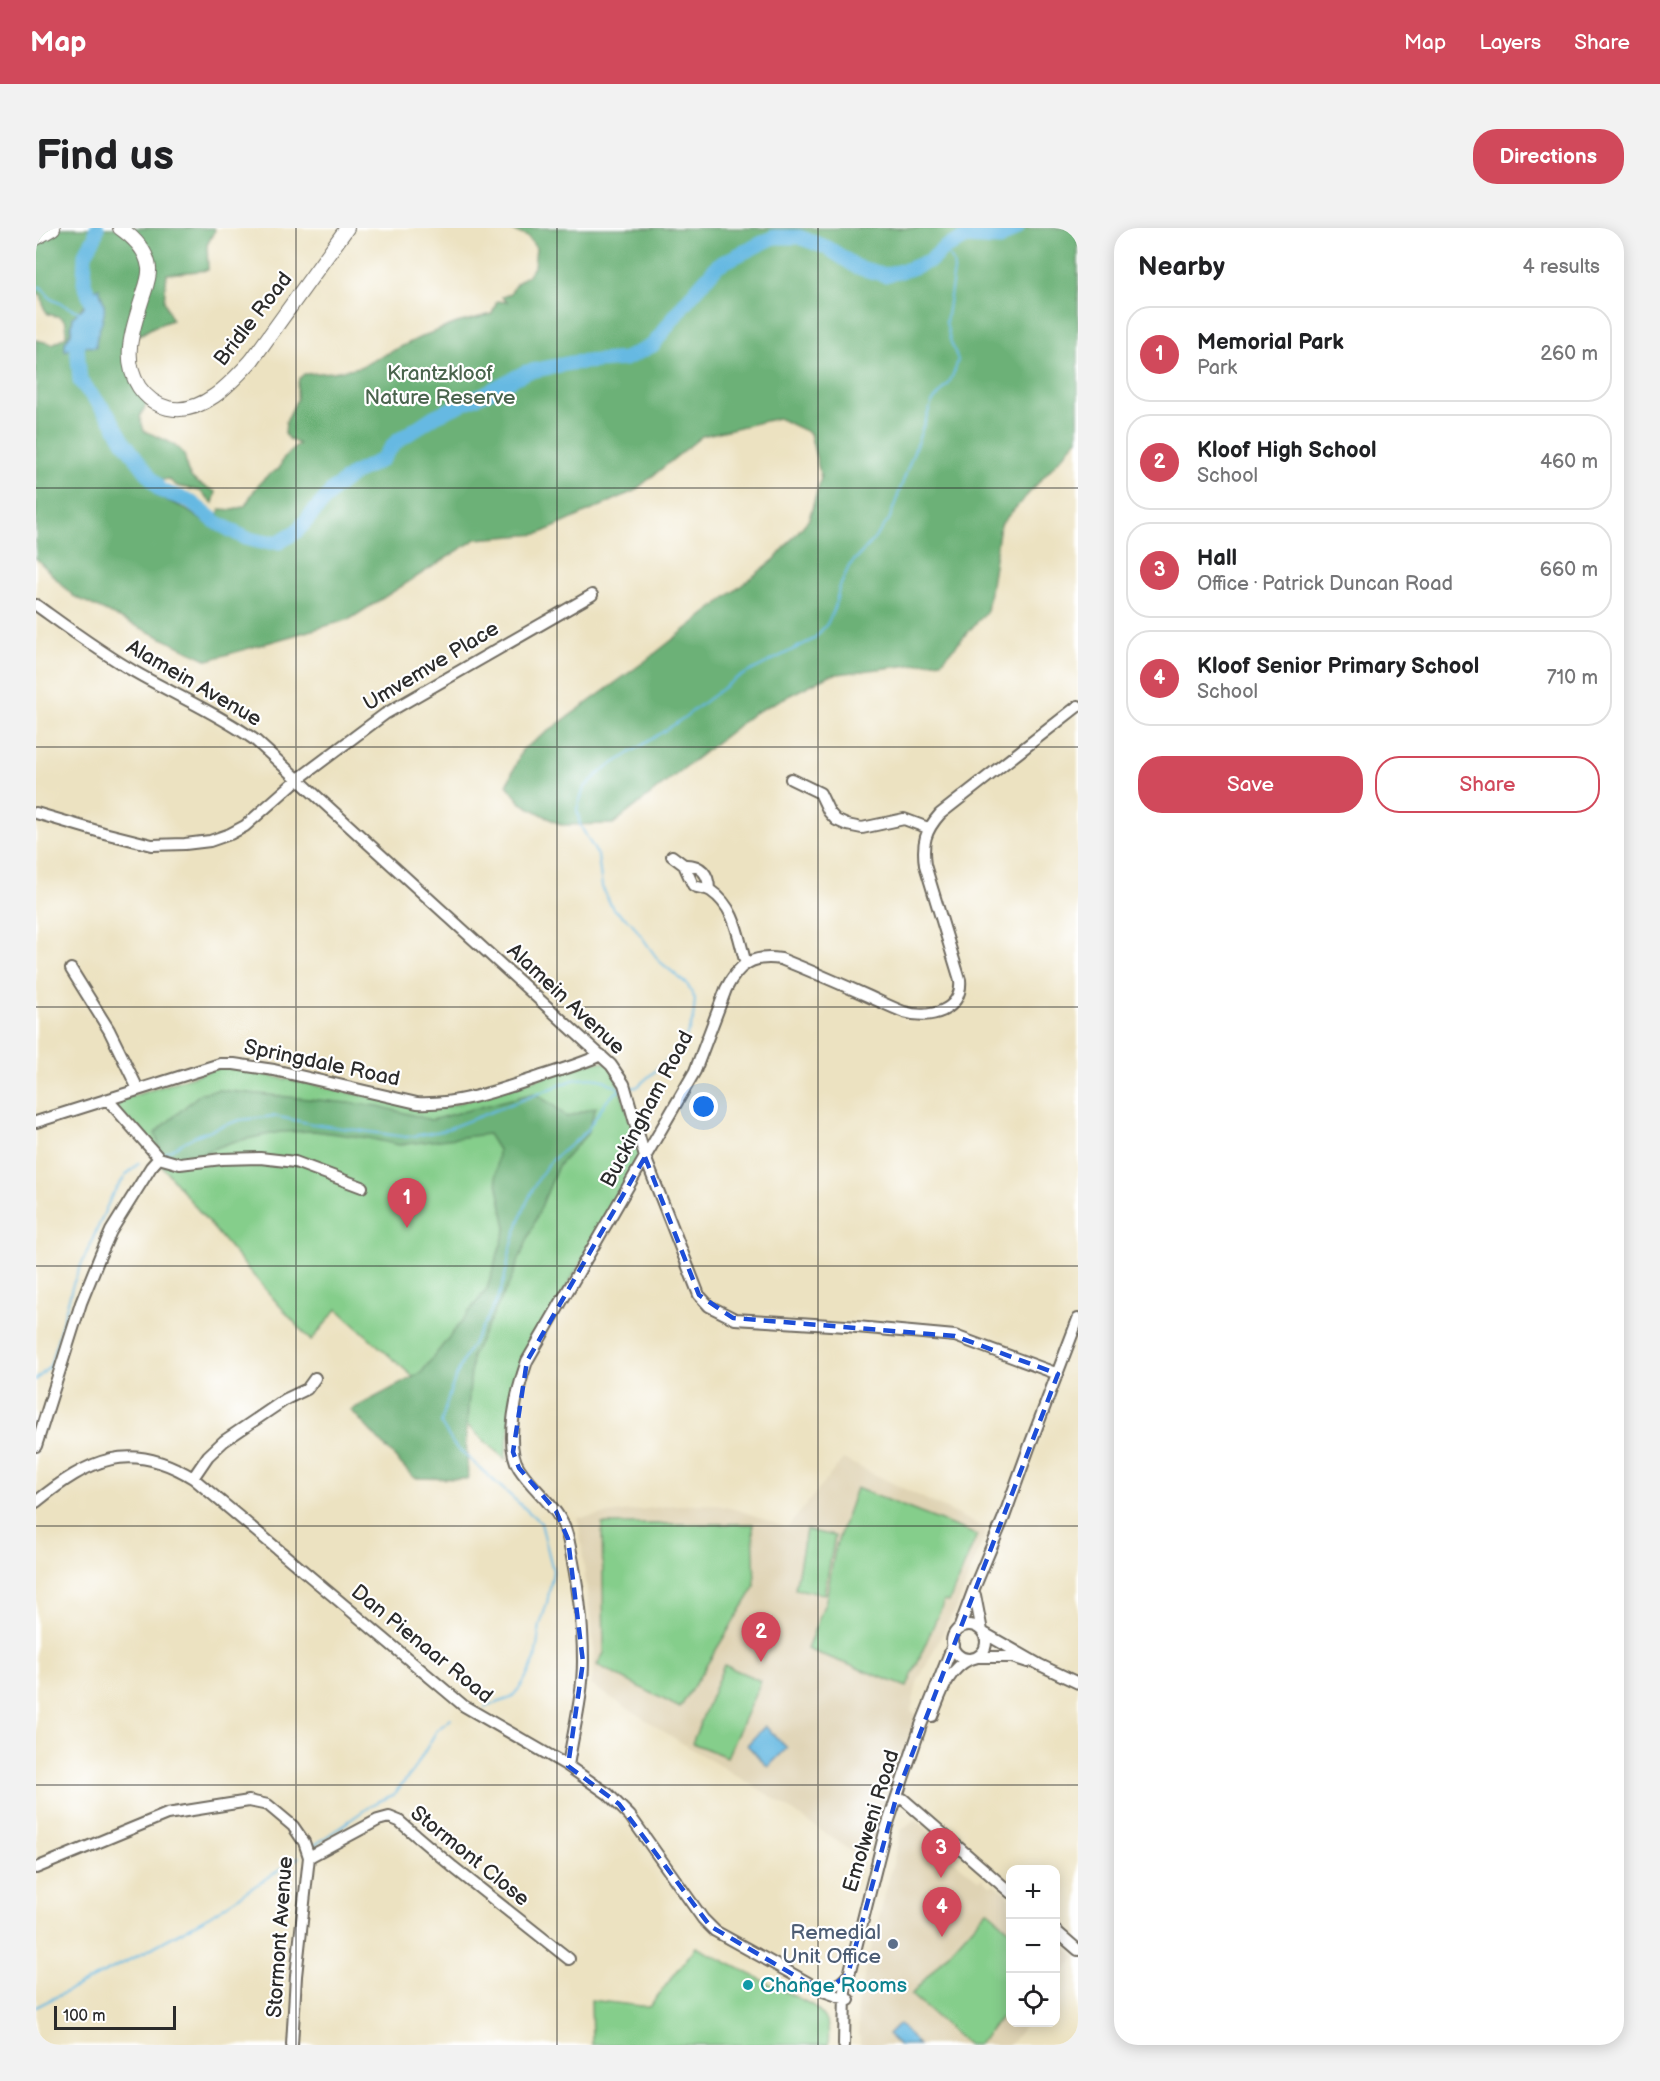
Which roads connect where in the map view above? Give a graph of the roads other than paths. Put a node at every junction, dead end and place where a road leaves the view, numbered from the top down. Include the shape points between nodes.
1 (53, 228) edge
2 (120, 228) edge
3 (347, 228) edge
4 (36, 238) edge
5 (592, 595) dead end
6 (36, 605) edge
7 (1078, 706) edge
8 (791, 779) dead end
9 (297, 780) junction
10 (36, 813) edge
11 (928, 828) junction
12 (672, 856) dead end
13 (684, 866) junction
14 (709, 890) junction
15 (746, 964) junction
16 (71, 969) dead end
17 (601, 1055) junction
18 (138, 1089) junction
19 (108, 1100) junction
20 (36, 1122) edge
21 (645, 1157) junction
22 (159, 1158) junction
23 (362, 1187) dead end
24 (1078, 1319) edge
25 (1058, 1374) junction
26 (315, 1378) dead end
27 (36, 1446) edge
28 (193, 1478) junction
29 (36, 1502) edge
30 (975, 1586) junction
31 (959, 1629) junction
32 (983, 1632) junction
33 (952, 1645) junction
34 (974, 1658) junction
35 (1040, 1665) junction
36 (1078, 1683) edge
37 (568, 1766) junction
38 (903, 1799) junction
39 (899, 1810) junction
40 (922, 1815) junction
41 (309, 1857) junction
42 (36, 1868) edge
43 (1006, 1889) edge
44 (1060, 1934) edge
45 (1078, 1950) edge
46 (569, 1959) dead end
47 (848, 1974) junction
48 (814, 1985) junction
49 (846, 1999) junction
50 (292, 2045) edge
51 (844, 2045) edge

1 - 4 main road
2 - 3 main road, Bridle Road via 140,247 149,266 130,344 133,374 149,399 166,408 182,409 207,400 242,371
5 - 9 street, Umvemve Place via 385,714
6 - 9 street, Alamein Avenue via 132,670 235,726
7 - 11 street via 940,814
8 - 11 street via 820,794 829,812 847,825 862,828 904,819
9 - 10 street, Umvemve Place via 245,826 210,841 152,845
9 - 17 street, Alamein Avenue
11 - 15 street via 924,840 925,865 960,980 958,995 945,1011 932,1015 905,1012 781,959 760,958
12 - 13 street
13 - 14 street via 693,885
13 - 14 street via 702,869
14 - 15 street via 735,922
15 - 21 street, Buckingham Road via 731,979 702,1058
16 - 18 street via 109,1030
17 - 18 street, Springdale Road via 478,1096 434,1104 274,1070 227,1064
17 - 21 street, Alamein Avenue via 625,1088
18 - 19 street, Springdale Road
19 - 20 street, Springdale Road
19 - 22 street
21 - 25 street, Alamein Avenue via 699,1295 722,1314 754,1321 955,1336
21 - 37 street, Buckingham Road via 527,1361 514,1424 515,1461 556,1511 568,1539 583,1662
22 - 23 street via 180,1164 260,1158 295,1162
22 - 27 street via 111,1231 100,1256 81,1303
24 - 25 street
25 - 30 street
26 - 28 street via 307,1389 224,1441
28 - 29 street, Dan Pienaar Road via 172,1465 130,1456 81,1469
28 - 37 street, Dan Pienaar Road via 464,1706
30 - 31 street
30 - 32 street via 975,1604
31 - 32 street via 974,1626
31 - 33 street
32 - 34 street via 985,1648
32 - 35 street
33 - 34 street via 960,1657
33 - 47 street, Emolweni Road via 885,1833
34 - 35 street via 1012,1658
34 - 38 street, Emolweni Road via 954,1670 947,1680
35 - 36 street
37 - 48 street, Dan Pienaar Road via 619,1804 710,1926
38 - 39 street, Emolweni Road
38 - 40 street
39 - 40 street
39 - 49 street, Emolweni Road
40 - 43 street
41 - 42 street, Stormont Avenue via 293,1826 268,1805 249,1801 166,1814
41 - 46 street, Stormont Close via 389,1817 399,1821
41 - 50 street, Stormont Avenue
44 - 45 street
47 - 48 street via 844,1981 831,1987
47 - 49 street, Emolweni Road
48 - 49 street, Dan Pienaar Road
49 - 51 street, Emolweni Road

